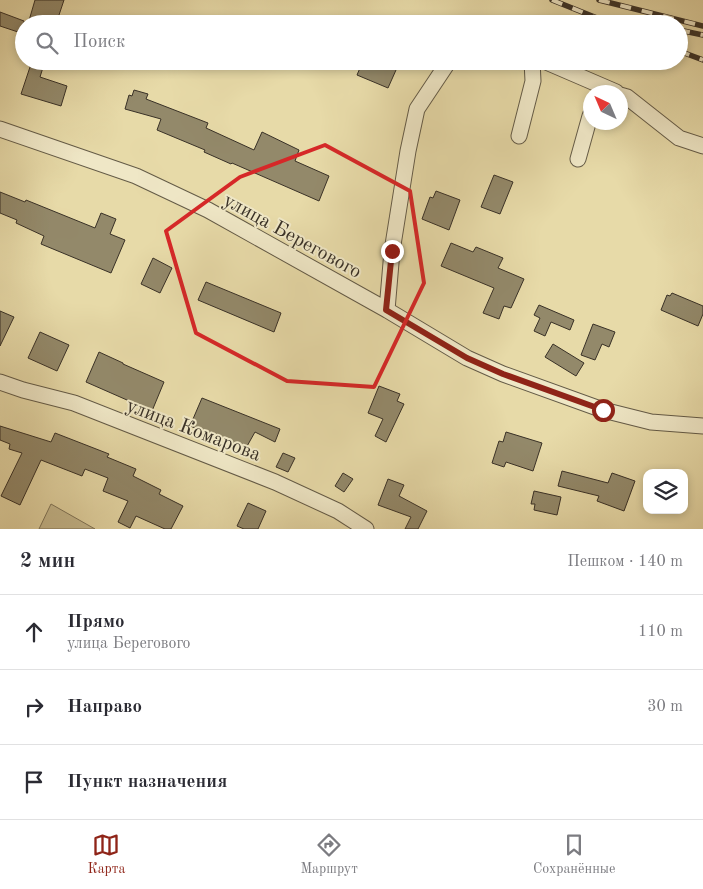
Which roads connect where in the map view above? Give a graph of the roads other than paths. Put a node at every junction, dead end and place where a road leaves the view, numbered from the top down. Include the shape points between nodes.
1 (443, 70) edge
2 (532, 70) edge
3 (560, 70) edge
4 (587, 85) edge
5 (628, 99) edge
6 (0, 129) edge
7 (586, 130) edge
8 (519, 136) dead end
9 (703, 146) edge
10 (578, 159) dead end
11 (386, 310) junction
12 (0, 382) edge
13 (703, 426) edge
14 (366, 529) edge

1 - 11 street via 417,108 392,251
2 - 8 street via 533,81
3 - 4 street
5 - 9 street via 679,138
6 - 11 street, улица Берегового via 136,176 208,210
7 - 10 street
11 - 13 street, улица Берегового via 467,358 503,374 603,410 651,422
12 - 14 street, улица Комарова via 74,403 275,482 338,511

